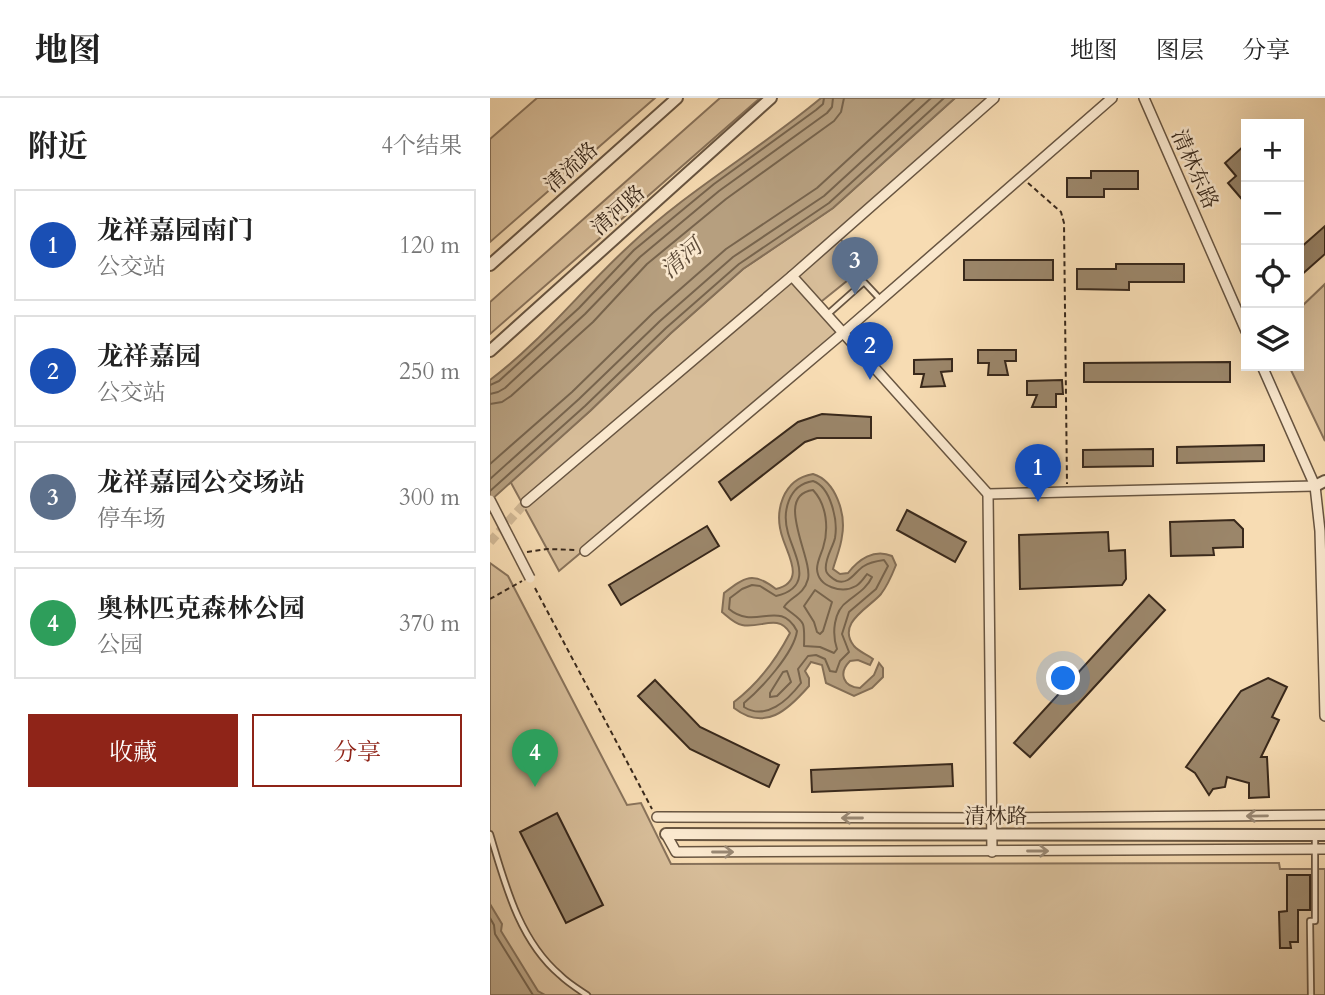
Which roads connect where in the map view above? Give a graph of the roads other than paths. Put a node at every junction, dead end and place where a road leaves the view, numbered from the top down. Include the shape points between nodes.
1 (677, 98) edge
2 (771, 98) edge
3 (994, 98) edge
4 (1112, 98) edge
5 (1144, 98) edge
6 (490, 265) edge
7 (792, 276) junction
8 (881, 300) junction
9 (827, 314) junction
10 (1241, 320) edge
11 (844, 332) junction
12 (490, 351) edge
13 (1264, 371) edge
14 (1320, 484) edge
15 (988, 494) junction
16 (490, 500) edge
17 (526, 502) tunnel mouth
18 (585, 551) road end
19 (530, 578) road end
20 (1325, 716) edge
21 (1325, 815) edge
22 (657, 817) road end
23 (992, 818) junction
24 (490, 834) edge
25 (667, 834) joint
26 (992, 835) junction
27 (1320, 835) edge
28 (1320, 849) edge
29 (992, 852) junction
30 (587, 995) edge
31 (1311, 995) edge

1 - 6 street, 清流路
2 - 12 street, 清河路
3 - 7 street
4 - 8 street
5 - 10 street, 清林东路
7 - 9 street
7 - 17 street
8 - 9 lane via 864,282
8 - 11 street
9 - 11 street
11 - 15 street
11 - 18 street
13 - 14 street
14 - 15 street
14 - 20 street
15 - 23 street
16 - 19 street, bridge
21 -> 23 street
23 -> 22 street
23 - 26 street
24 - 30 lane via 508,895 533,945 558,974
25 - 26 street, 清林路
25 -> 29 street via 676,852
26 - 27 street, 清林路
26 - 29 street
27 - 28 lane
29 -> 28 street
28 - 31 lane via 1315,921 1310,921

